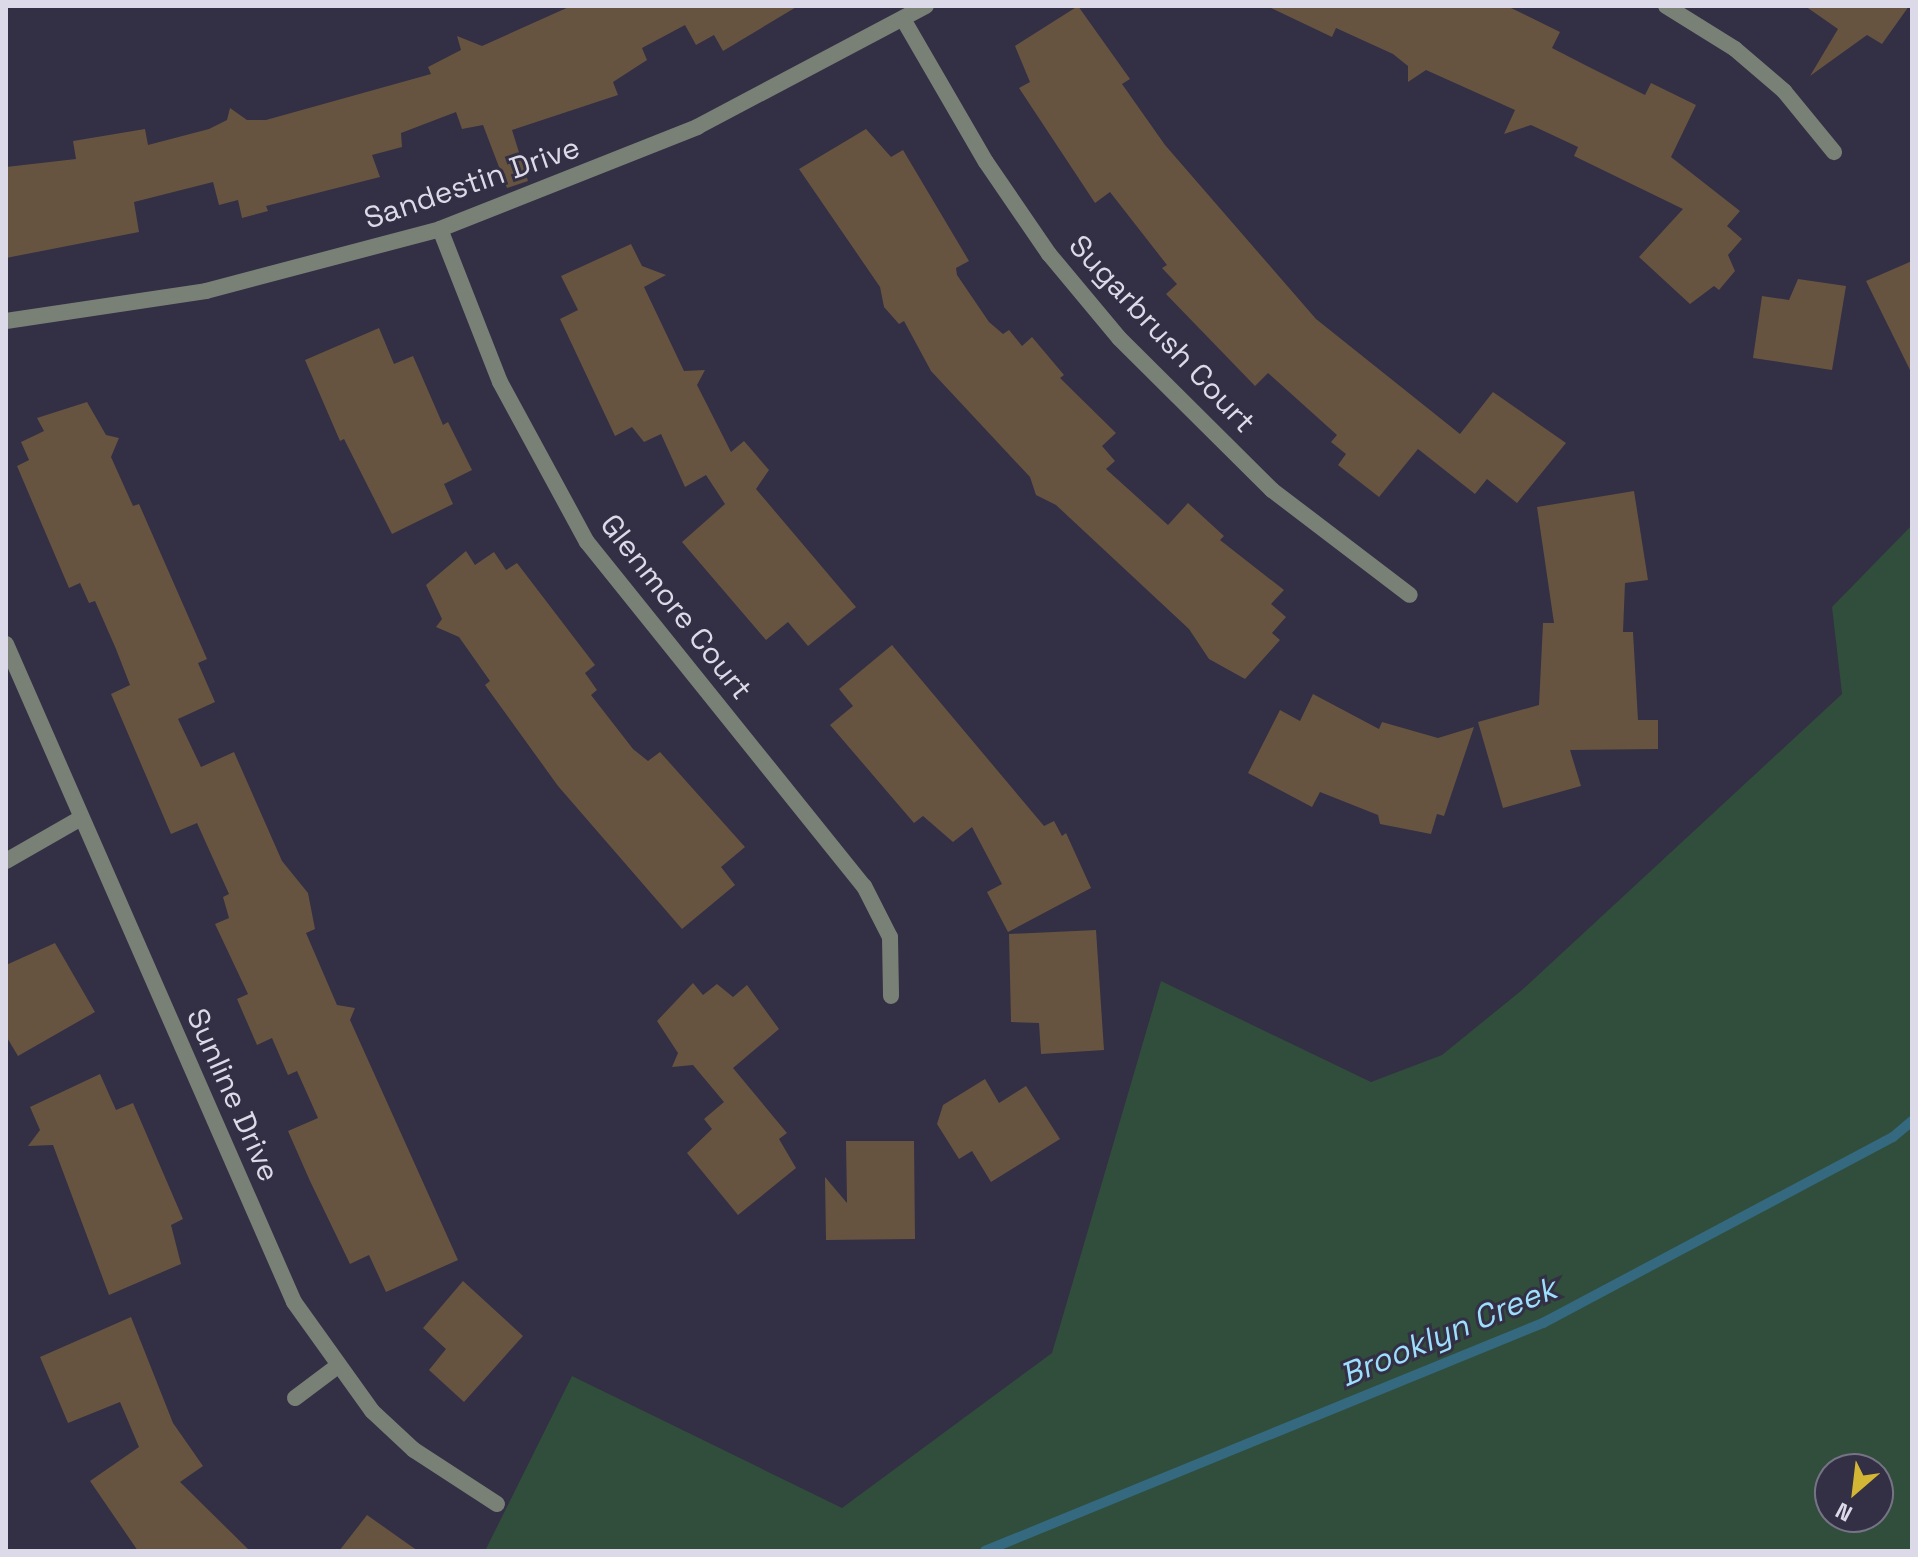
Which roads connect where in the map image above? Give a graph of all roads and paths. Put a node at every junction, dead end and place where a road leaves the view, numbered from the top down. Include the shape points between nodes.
1 (926, 6) edge
2 (1666, 6) edge
3 (903, 19) junction
4 (1834, 152) dead end
5 (440, 229) junction
6 (6, 321) edge
7 (1410, 595) dead end
8 (6, 644) edge
9 (81, 818) junction
10 (6, 861) edge
11 (891, 996) dead end
12 (335, 1368) junction
13 (295, 1398) dead end
14 (497, 1504) dead end

1 - 3 street, Sandestin Drive
2 - 4 street via 1735,49 1784,91
3 - 5 street, Sandestin Drive via 697,127
3 - 7 street, Sugarbrush Court via 986,162 1049,254 1119,338 1272,490
5 - 6 street, Sandestin Drive via 206,291
5 - 11 street, Glenmore Court via 500,382 587,542 864,886 890,937
8 - 9 street, Sunline Drive
9 - 10 street
9 - 12 street, Sunline Drive via 294,1302
12 - 13 street
12 - 14 street, Sunline Drive via 414,1450

